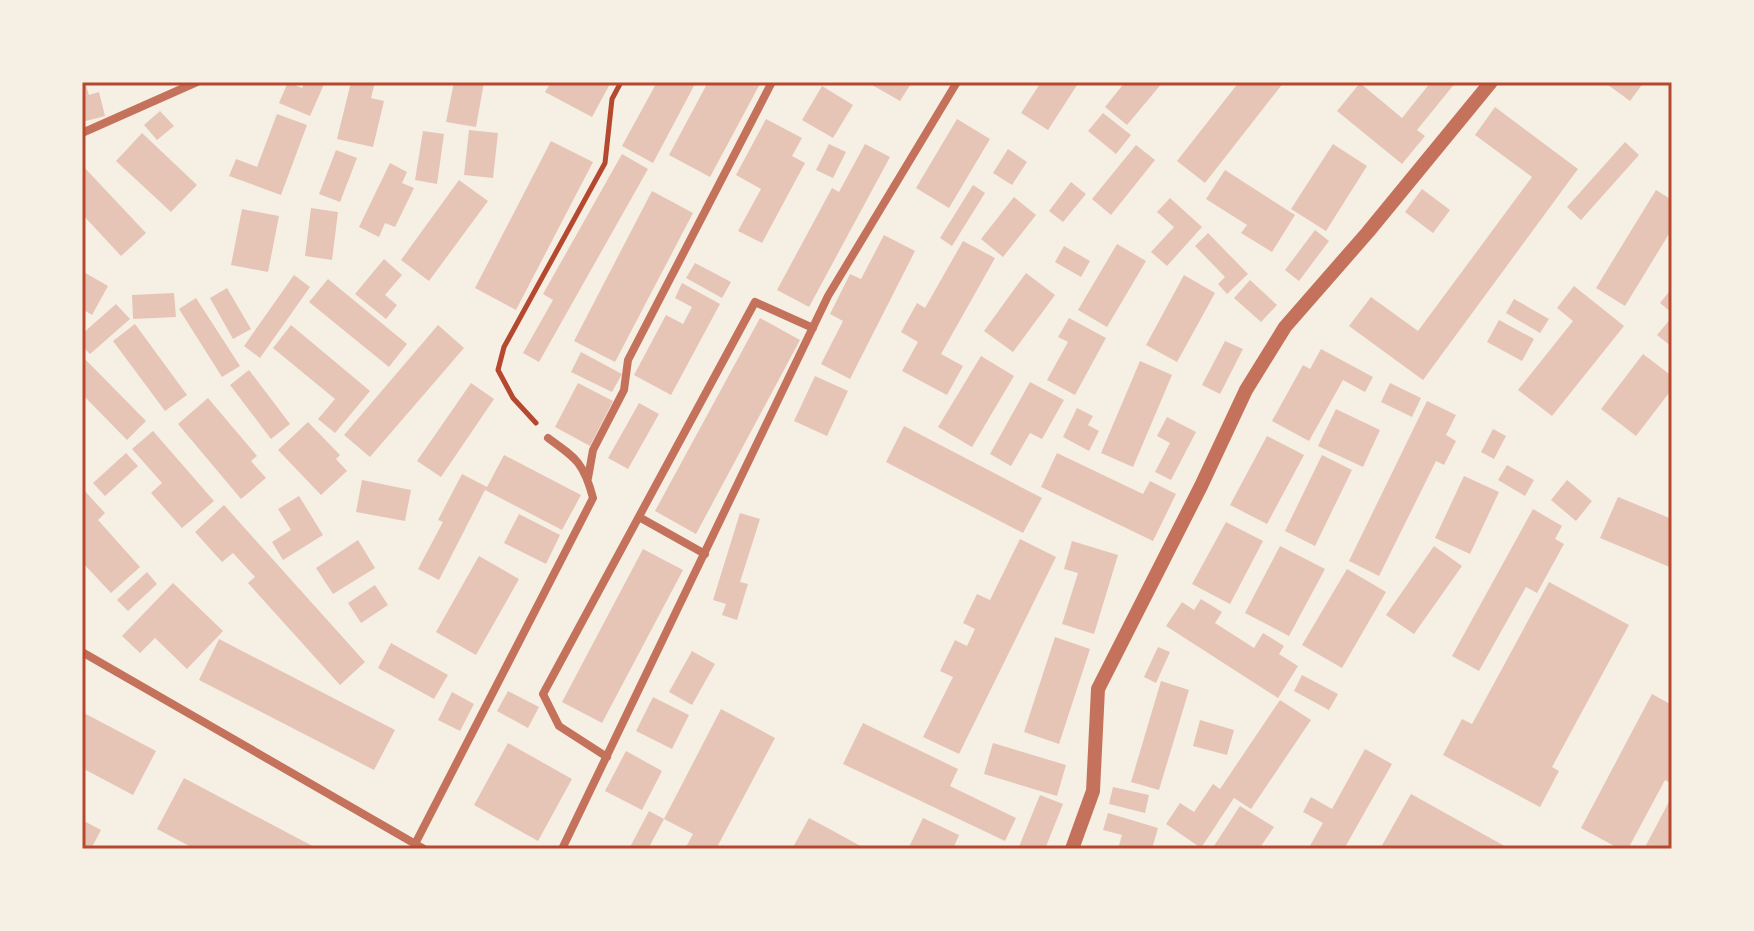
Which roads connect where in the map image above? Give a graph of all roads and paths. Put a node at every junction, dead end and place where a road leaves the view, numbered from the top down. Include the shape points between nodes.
1 (197, 82) edge
2 (621, 82) edge
3 (772, 82) edge
4 (957, 82) edge
5 (1491, 82) edge
6 (82, 133) edge
7 (813, 328) junction
8 (548, 438) joint
9 (588, 479) junction
10 (639, 517) junction
11 (705, 554) junction
12 (82, 652) edge
13 (607, 757) junction
14 (420, 847) edge
15 (562, 849) edge
16 (1072, 849) edge

1 - 6 street
2 - 8 path via 612,99 605,163 504,347 498,370 513,398
3 - 9 street via 628,360 624,390 593,450
4 - 7 street
5 - 16 street via 1285,327 1246,390 1098,689 1093,791
7 - 10 street via 755,302
7 - 11 street
8 - 9 street via 577,458
9 - 14 street via 593,498
10 - 11 street
10 - 13 street via 543,694 559,726
11 - 13 street
12 - 14 street
13 - 15 street

